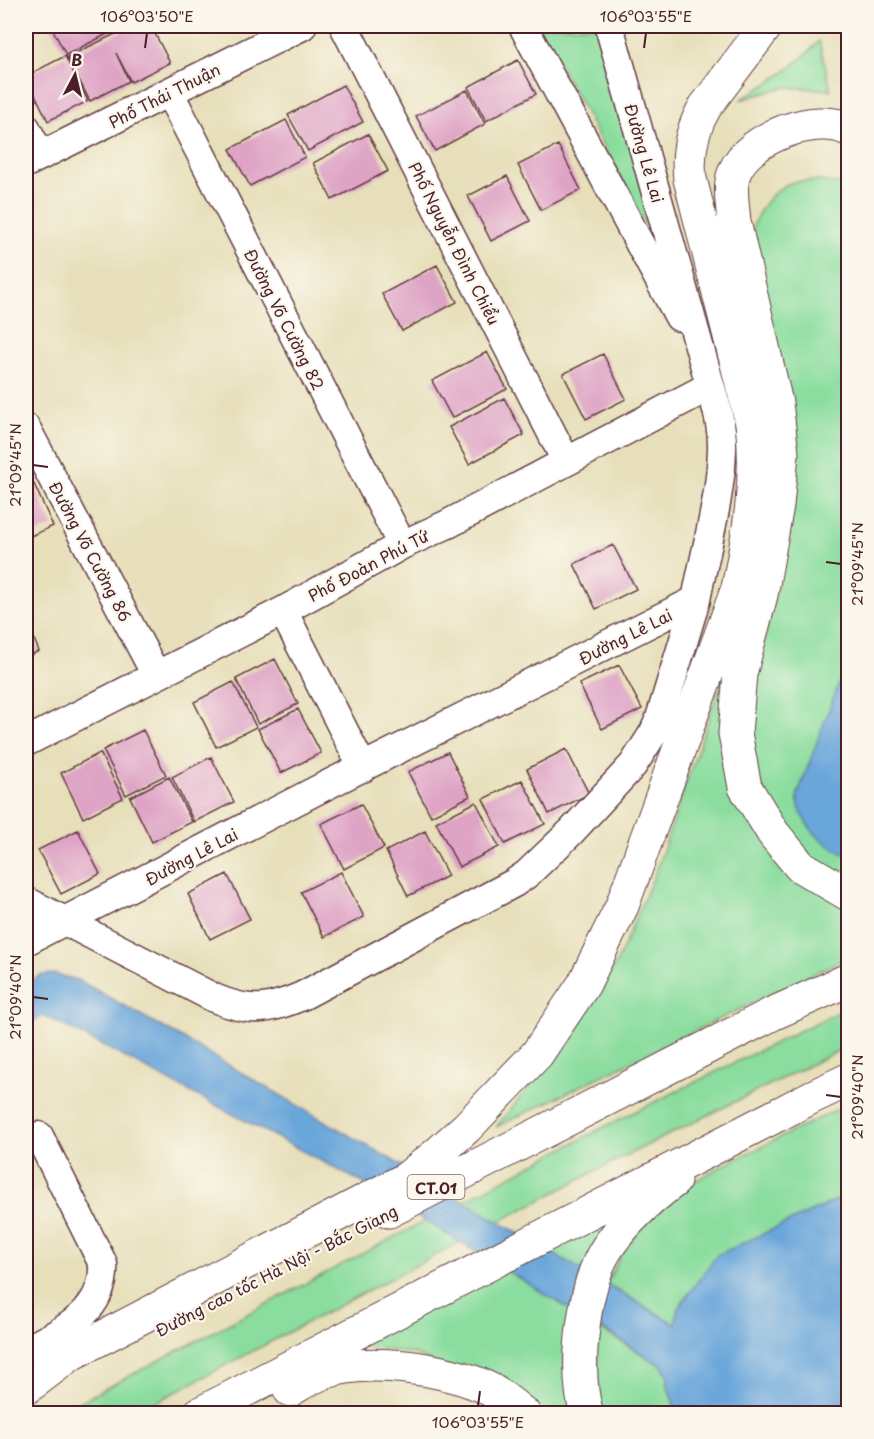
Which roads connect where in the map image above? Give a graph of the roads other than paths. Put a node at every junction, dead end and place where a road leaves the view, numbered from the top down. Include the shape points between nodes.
1 (302, 26) edge
2 (344, 26) edge
3 (523, 26) edge
4 (609, 26) edge
5 (766, 26) edge
6 (169, 92) junction
7 (26, 128) edge
8 (849, 129) edge
9 (33, 159) edge
10 (708, 377) junction
11 (26, 428) edge
12 (566, 461) junction
13 (402, 545) junction
14 (696, 600) junction
15 (283, 611) junction
16 (156, 675) junction
17 (26, 742) edge
18 (363, 768) junction
19 (849, 894) edge
20 (26, 901) edge
21 (63, 922) junction
22 (28, 940) edge
23 (849, 980) edge
24 (849, 1080) edge
25 (849, 1097) edge
26 (26, 1143) edge
27 (26, 1350) edge
28 (26, 1388) edge
29 (26, 1400) edge
30 (198, 1413) edge
31 (243, 1413) edge
32 (524, 1413) edge
33 (587, 1413) edge

1 - 6 street, Phố Thái Thuận
2 - 12 street, Phố Nguyễn Đình Chiểu
3 - 10 street
4 - 10 street, Đường Lê Lai
5 - 28 highway via 705,107 697,121 690,153 690,179 752,423 755,472 744,558 738,588 622,906 584,984 537,1054 467,1127 406,1179 71,1354
6 - 9 street, Phố Thái Thuận
6 - 13 street, Đường Võ Cường 82
7 - 9 street
8 - 19 highway via 826,123 808,125 768,140 741,161 734,172 732,192 734,222 776,403 782,454 761,595 740,674 735,733 745,787 773,833 800,866
10 - 12 street, Phố Đoàn Phú Tứ
10 - 14 street, Đường Lê Lai via 722,447
11 - 16 street, Đường Võ Cường 86
12 - 13 street, Phố Đoàn Phú Tứ
13 - 15 street, Phố Đoàn Phú Tứ
14 - 18 street, Đường Lê Lai
14 - 21 street via 654,732 633,765 571,832 514,883 302,996 278,1005 241,1008
15 - 16 street, Phố Đoàn Phú Tứ
15 - 18 street
16 - 17 street, Phố Đoàn Phú Tứ
18 - 21 street, Đường Lê Lai
20 - 21 street
21 - 22 street, Đường Lê Lai
23 - 29 highway, Đường cao tốc Hà Nội - Bắc Giang / CT.01 via 762,1019
24 - 30 highway
25 - 33 highway via 673,1181 614,1239 600,1261 587,1303 581,1355
26 - 27 street via 39,1136 103,1264 104,1280 84,1313 64,1330
31 - 32 highway via 323,1372 376,1366 404,1366 459,1378 482,1386

